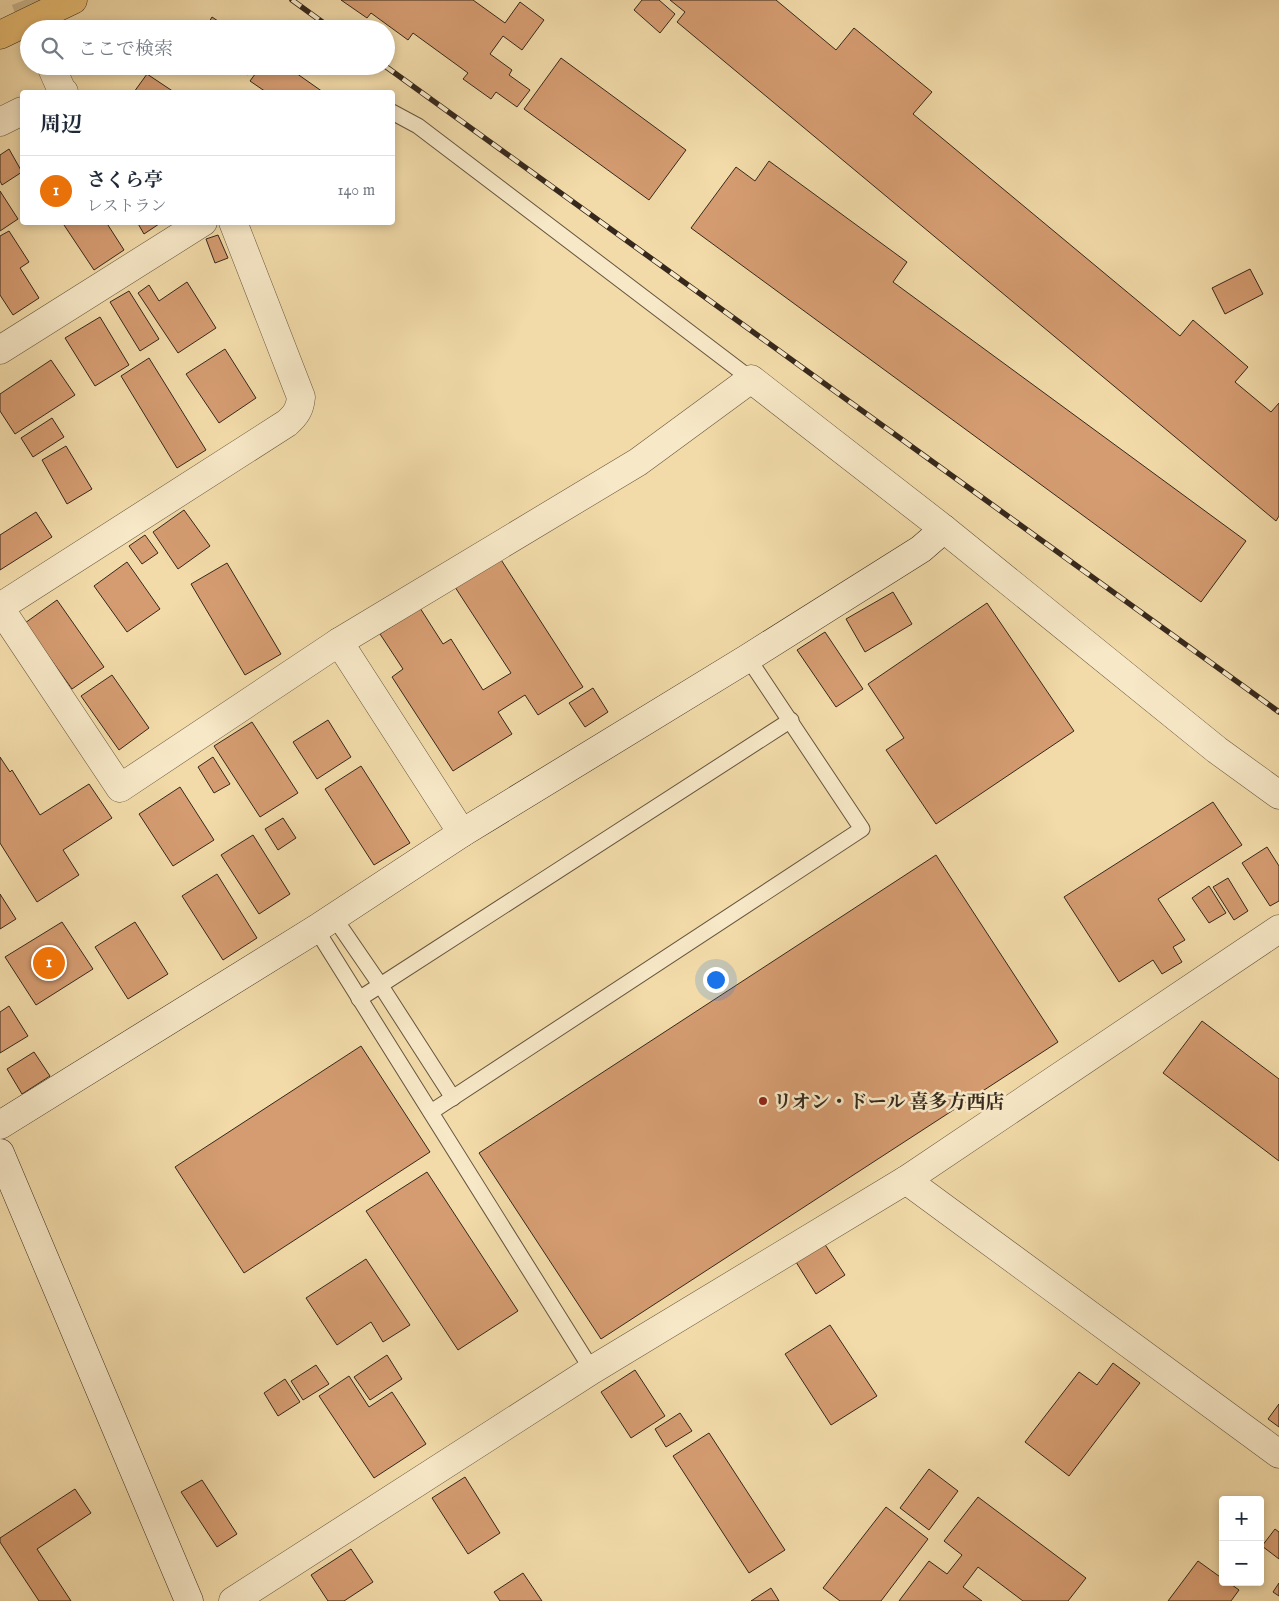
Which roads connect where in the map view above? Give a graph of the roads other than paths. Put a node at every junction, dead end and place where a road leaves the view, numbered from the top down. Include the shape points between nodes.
1 (73, 0) edge
2 (31, 20) edge
3 (20, 25) edge
4 (0, 35) edge
5 (55, 75) edge
6 (61, 90) edge
7 (20, 112) edge
8 (395, 114) edge
9 (0, 122) edge
10 (199, 225) edge
11 (234, 225) edge
12 (0, 350) edge
13 (751, 379) junction
14 (944, 529) junction
15 (0, 608) edge
16 (339, 642) junction
17 (748, 658) junction
18 (791, 720) junction
19 (1279, 795) edge
20 (462, 833) junction
21 (324, 922) junction
22 (1279, 929) edge
23 (380, 986) junction
24 (360, 999) junction
25 (452, 1098) junction
26 (431, 1112) junction
27 (0, 1125) edge
28 (0, 1153) edge
29 (906, 1180) junction
30 (592, 1370) junction
31 (1279, 1454) edge
32 (189, 1601) edge
33 (232, 1601) edge

1 - 2 main road
3 - 4 main road
5 - 6 street
7 - 9 street
8 - 13 lane via 418,126
10 - 12 street
11 - 15 street via 301,397 296,415
13 - 14 street
13 - 16 street via 638,462
14 - 17 street via 921,548
14 - 19 street via 1217,750
15 - 16 street via 120,788
16 - 20 street
17 - 18 lane
17 - 20 street
18 - 23 lane
18 - 25 lane via 862,830
20 - 21 street
21 - 23 lane
21 - 24 lane
21 - 27 street
22 - 29 street
23 - 24 lane
23 - 25 lane
24 - 26 lane
25 - 26 lane
26 - 30 lane
28 - 32 street
29 - 30 street
29 - 31 street
30 - 33 street

